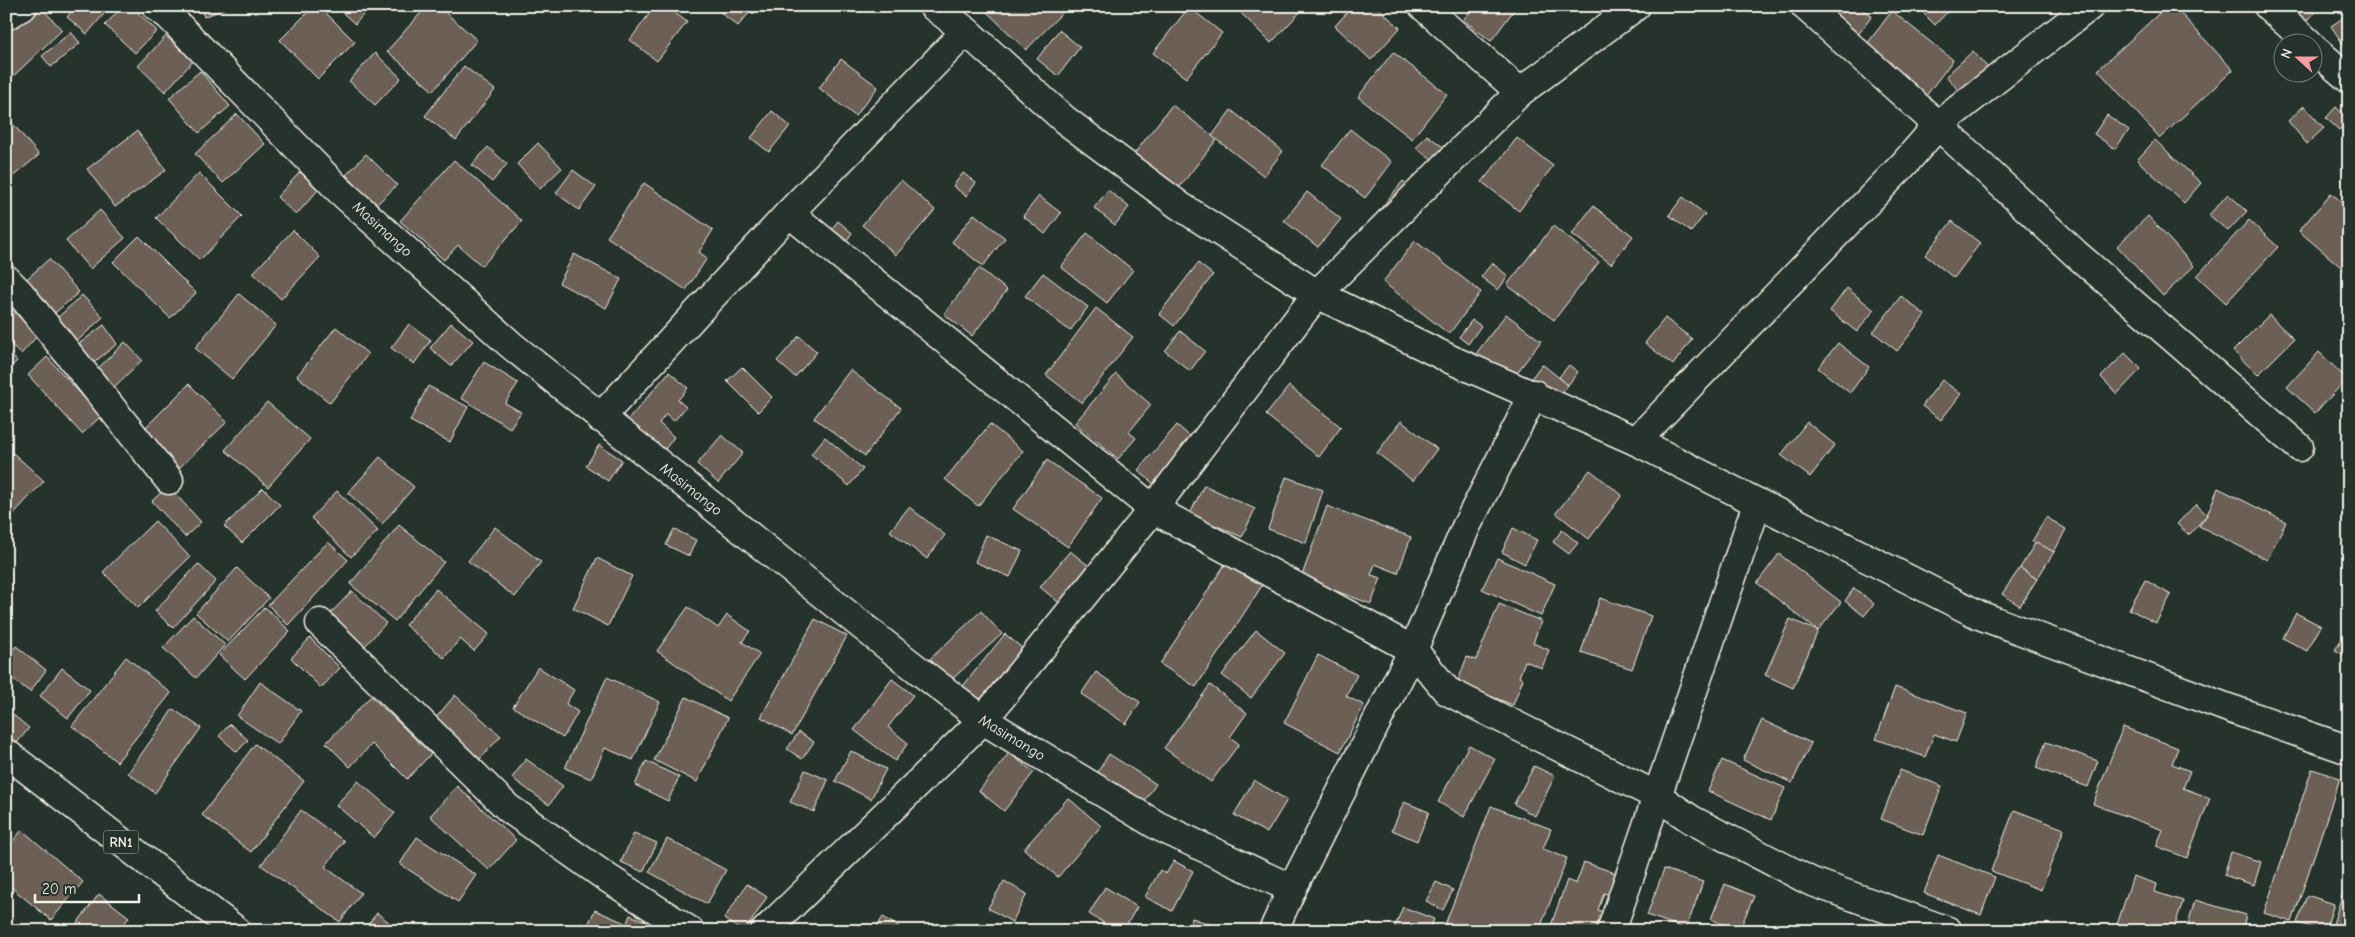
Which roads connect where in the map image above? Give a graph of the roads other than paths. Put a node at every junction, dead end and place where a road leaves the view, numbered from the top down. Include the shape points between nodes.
1 (23, 6) edge
2 (156, 6) edge
3 (933, 6) edge
4 (1423, 6) edge
5 (1636, 6) edge
6 (1805, 6) edge
7 (2090, 6) edge
8 (2268, 6) edge
9 (6, 16) edge
10 (966, 31) junction
11 (2297, 32) edge
12 (2322, 56) edge
13 (2349, 79) edge
14 (1520, 92) junction
15 (1938, 125) junction
16 (789, 213) junction
17 (6, 279) edge
18 (1317, 294) junction
19 (1534, 394) junction
20 (600, 418) junction
21 (1636, 440) junction
22 (2299, 447) dead end
23 (169, 480) dead end
24 (1757, 504) junction
25 (1153, 509) junction
26 (320, 623) dead end
27 (1413, 650) junction
28 (983, 720) junction
29 (2349, 750) edge
30 (6, 753) edge
31 (1657, 796) junction
32 (1292, 889) junction
33 (237, 931) edge
34 (690, 931) edge
35 (765, 931) edge
36 (1273, 931) edge
37 (1611, 931) edge
38 (1948, 931) edge

1 - 9 main road
2 - 20 main road, Masimango via 339,190 511,345
3 - 10 main road
4 - 14 main road
5 - 14 main road
6 - 15 main road
7 - 15 main road
8 - 11 main road
10 - 16 main road
10 - 18 main road via 1065,120 1180,206
12 - 13 main road
14 - 18 main road
15 - 21 main road
15 - 22 main road via 2076,254
16 - 20 main road
16 - 25 main road
17 - 23 main road via 20,292
18 - 19 main road via 1452,360
18 - 25 main road
19 - 21 main road
19 - 27 main road via 1466,527
20 - 28 main road, Masimango
21 - 24 main road
24 - 29 main road via 1979,615
24 - 31 main road
25 - 27 main road
25 - 28 main road
26 - 34 main road via 508,808
27 - 31 main road via 1447,691
27 - 32 main road
28 - 32 main road, Masimango via 1158,826
28 - 35 main road
30 - 33 main road, RN1
31 - 37 main road
31 - 38 main road via 1692,820 1810,881
32 - 36 main road

